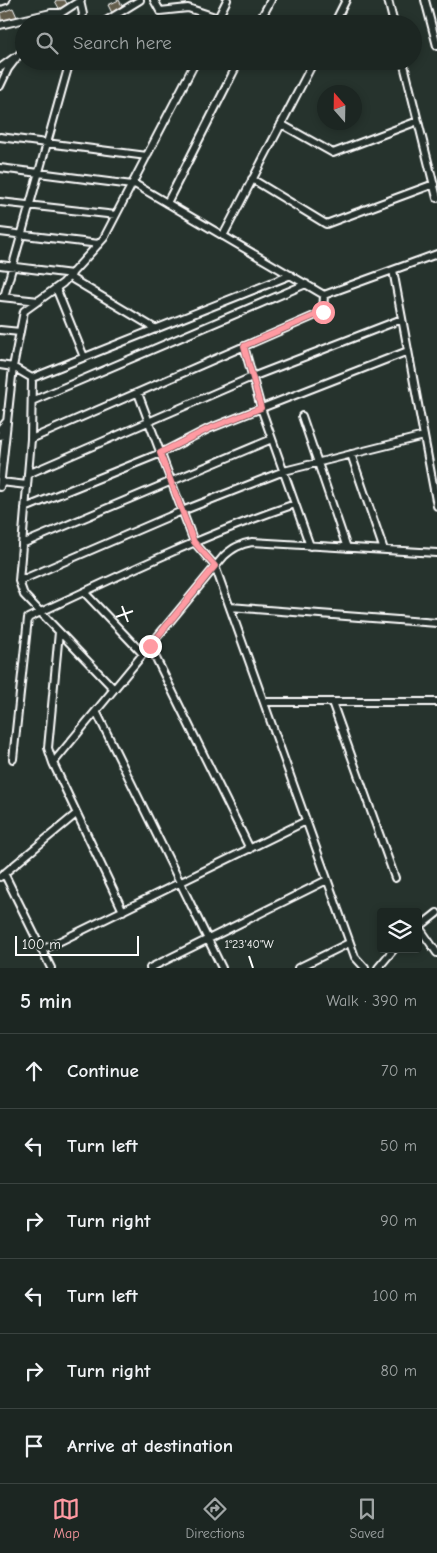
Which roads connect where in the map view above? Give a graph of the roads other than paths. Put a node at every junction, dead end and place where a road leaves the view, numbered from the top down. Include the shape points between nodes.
1 (6, 0) edge
2 (81, 0) edge
3 (140, 0) edge
4 (154, 0) edge
5 (227, 0) edge
6 (271, 0) edge
7 (346, 0) edge
8 (388, 0) edge
9 (426, 0) edge
10 (0, 2) edge
11 (51, 13) joint
12 (42, 15) edge
13 (83, 15) edge
14 (116, 15) edge
15 (207, 15) edge
16 (220, 15) edge
17 (263, 15) edge
18 (338, 15) edge
19 (392, 15) edge
20 (15, 21) edge
21 (0, 25) edge
22 (437, 46) edge
23 (15, 56) edge
24 (15, 60) edge
25 (0, 68) edge
26 (67, 70) edge
27 (191, 70) edge
28 (234, 70) edge
29 (308, 70) edge
30 (405, 70) edge
31 (0, 86) edge
32 (418, 121) junction
33 (281, 124) junction
34 (0, 137) edge
35 (47, 143) junction
36 (147, 156) junction
37 (0, 168) edge
38 (39, 173) junction
39 (252, 179) junction
40 (132, 184) junction
41 (434, 184) junction
42 (437, 198) edge
43 (0, 202) edge
44 (167, 203) junction
45 (30, 205) junction
46 (116, 216) junction
47 (0, 232) edge
48 (22, 235) junction
49 (223, 236) junction
50 (99, 244) junction
51 (437, 254) edge
52 (0, 265) edge
53 (13, 266) junction
54 (393, 270) junction
55 (70, 275) junction
56 (291, 275) junction
57 (306, 284) junction
58 (56, 288) junction
59 (324, 295) junction
60 (2, 297) edge
61 (39, 300) junction
62 (402, 319) junction
63 (156, 329) junction
64 (0, 330) edge
65 (20, 332) junction
66 (244, 346) junction
67 (408, 351) junction
68 (84, 357) junction
69 (0, 366) edge
70 (13, 367) junction
71 (252, 377) junction
72 (32, 378) junction
73 (138, 393) junction
74 (32, 401) junction
75 (261, 408) junction
76 (302, 416) dead end
77 (7, 421) junction
78 (149, 422) junction
79 (0, 429) edge
80 (0, 436) edge
81 (424, 436) junction
82 (31, 439) junction
83 (272, 439) junction
84 (160, 453) junction
85 (351, 454) junction
86 (317, 463) junction
87 (284, 472) junction
88 (28, 474) junction
89 (171, 481) junction
90 (0, 482) edge
91 (27, 485) junction
92 (0, 486) edge
93 (295, 504) junction
94 (437, 506) edge
95 (25, 508) junction
96 (182, 511) junction
97 (194, 542) junction
98 (22, 544) junction
99 (310, 546) junction
100 (347, 548) junction
101 (384, 550) junction
102 (437, 554) edge
103 (215, 566) junction
104 (18, 581) junction
105 (84, 592) junction
106 (230, 608) junction
107 (40, 612) junction
108 (437, 623) edge
109 (59, 632) junction
110 (150, 646) junction
111 (143, 654) junction
112 (114, 689) junction
113 (264, 702) junction
114 (332, 702) junction
115 (437, 702) edge
116 (96, 711) junction
117 (13, 759) dead end
118 (52, 763) junction
119 (76, 814) junction
120 (306, 821) junction
121 (250, 849) junction
122 (2, 875) edge
123 (396, 878) dead end
124 (327, 880) junction
125 (180, 883) junction
126 (123, 911) junction
127 (437, 913) edge
128 (422, 925) edge
129 (422, 931) edge
130 (208, 940) junction
131 (349, 943) junction
132 (42, 950) junction
133 (391, 953) edge
134 (437, 953) edge
135 (51, 968) edge
136 (150, 968) edge
137 (222, 968) edge
138 (298, 968) edge
139 (365, 968) edge
140 (378, 968) edge

1 - 10 street
2 - 11 street via 62,13
2 - 13 street
3 - 14 street
4 - 15 street via 160,11 188,8
5 - 16 street
6 - 17 street
7 - 18 street
8 - 19 street
9 - 22 street
11 - 12 street
20 - 21 street
23 - 25 street
24 - 31 street
26 - 35 street
27 - 36 street
28 - 44 street
29 - 33 street
30 - 32 street
32 - 33 street via 333,153
32 - 41 street
33 - 39 street
34 - 35 street
35 - 36 street
35 - 38 street
36 - 40 street
37 - 38 street
38 - 40 street
38 - 45 street
39 - 41 street via 326,224
39 - 49 street
40 - 44 street
40 - 46 street
41 - 42 street
43 - 45 street
44 - 49 street
45 - 46 street
45 - 48 street
46 - 50 street
47 - 48 street
48 - 50 street
48 - 53 street
49 - 56 street
50 - 55 street
51 - 54 street
52 - 53 street
53 - 55 street
53 - 60 street
54 - 59 street
54 - 62 street
55 - 58 street
55 - 63 street
56 - 57 street
56 - 63 street
57 - 59 street
57 - 74 street
58 - 61 street
58 - 68 street
59 - 66 street via 323,312
60 - 61 street
61 - 65 street via 24,311
62 - 67 street
62 - 71 street
63 - 68 street
64 - 65 street
65 - 70 street
66 - 71 street
66 - 73 street
67 - 75 street
67 - 81 street
68 - 72 street
69 - 70 street
70 - 72 street
70 - 77 street
71 - 75 street
71 - 78 street
72 - 74 street
73 - 78 street
73 - 82 street
74 - 82 street
75 - 83 street
75 - 84 street
76 - 86 street
77 - 79 street
77 - 80 street
77 - 90 street
78 - 84 street
78 - 88 street
81 - 85 street
81 - 94 street
82 - 88 street
83 - 87 street
83 - 89 street
84 - 89 street
84 - 95 street
85 - 86 street
85 - 101 street
86 - 87 street
86 - 100 street
87 - 93 street
87 - 96 street
88 - 91 street
89 - 96 street
89 - 98 street
90 - 91 street
90 - 92 street
91 - 95 street
93 - 97 street
93 - 99 street
95 - 98 street
96 - 97 street
96 - 104 street
97 - 103 street
97 - 105 street
98 - 104 street
99 - 100 street
99 - 103 street via 242,544
100 - 101 street
101 - 102 street
103 - 106 street
103 - 110 street
104 - 107 street via 24,595
105 - 107 street
105 - 111 street
106 - 108 street
106 - 113 street
107 - 109 street
107 - 117 street via 28,618
109 - 112 street
109 - 118 street via 48,748
110 - 111 street
110 - 121 street
111 - 112 street
112 - 116 street
113 - 114 street
113 - 120 street
114 - 115 street
114 - 123 street
116 - 118 street
116 - 125 street
118 - 119 street
119 - 122 street
119 - 126 street
120 - 121 street
120 - 124 street
121 - 125 street
122 - 132 street
124 - 130 street
124 - 131 street
125 - 126 street
125 - 130 street
126 - 132 street
127 - 128 street
129 - 134 street
130 - 136 street
130 - 137 street
131 - 138 street
131 - 139 street
132 - 135 street
133 - 140 street

